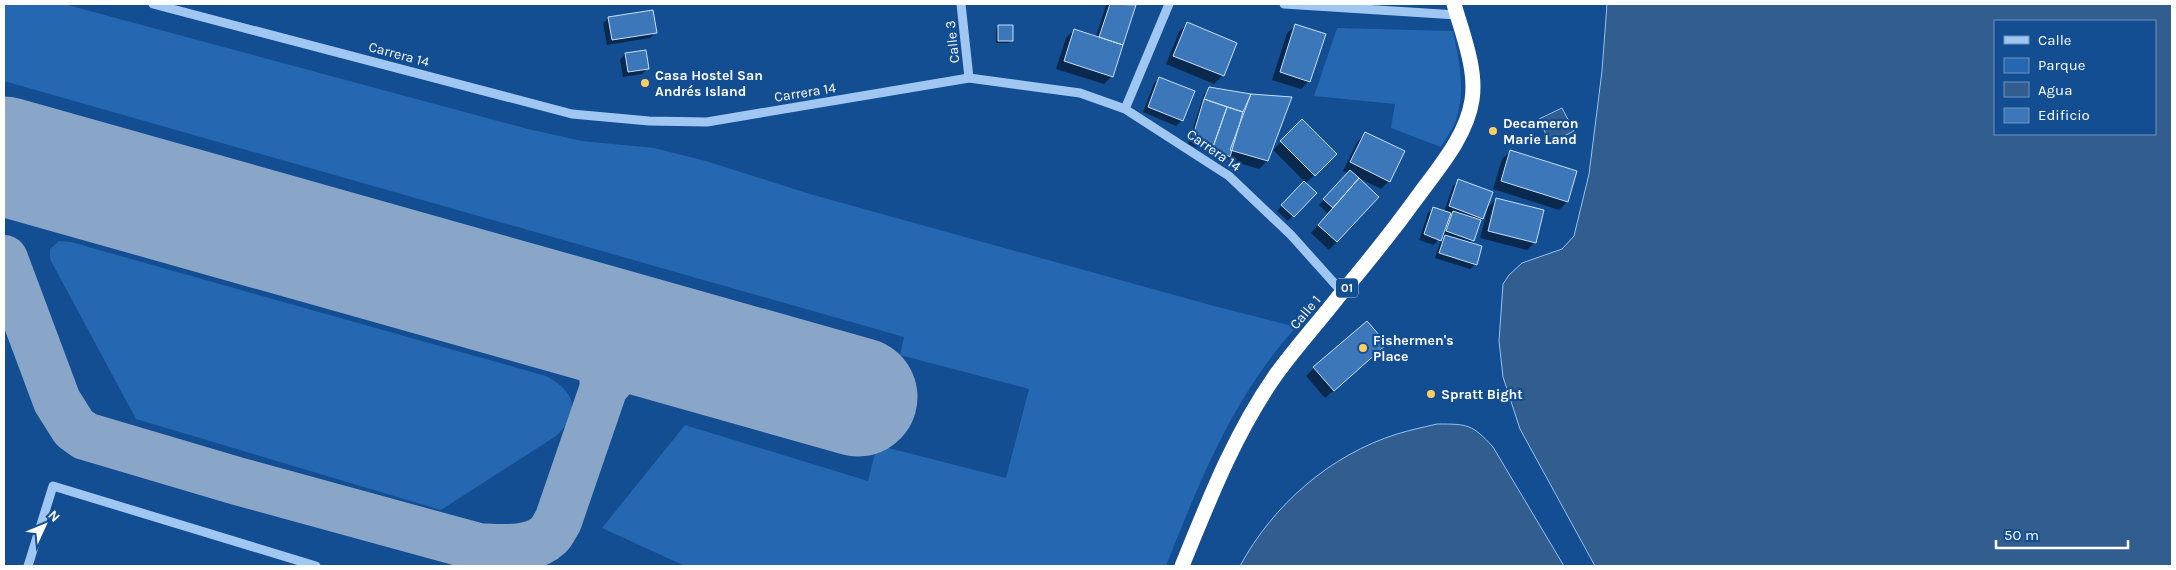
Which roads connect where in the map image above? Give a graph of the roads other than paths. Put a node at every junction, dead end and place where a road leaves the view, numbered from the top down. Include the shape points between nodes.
1 (153, 4) edge
2 (961, 4) edge
3 (1169, 4) edge
4 (1284, 4) edge
5 (187, 8) edge
6 (1455, 9) edge
7 (969, 78) junction
8 (1125, 109) junction
9 (1343, 292) junction
10 (28, 566) edge
11 (316, 566) edge
12 (1182, 566) edge

1 - 5 street, Carrera 14
2 - 7 street, Calle 3
3 - 8 street
4 - 6 street
5 - 7 street, Carrera 14 via 572,114 707,122
6 - 9 highway, Calle 1 / 01 via 1472,81 1472,100 1466,121 1434,176
7 - 8 street, Carrera 14 via 1080,93
8 - 9 street, Carrera 14 via 1229,176 1291,235
9 - 12 highway, Calle 1 / 01 via 1276,375 1249,416 1216,481
10 - 11 street via 53,486

